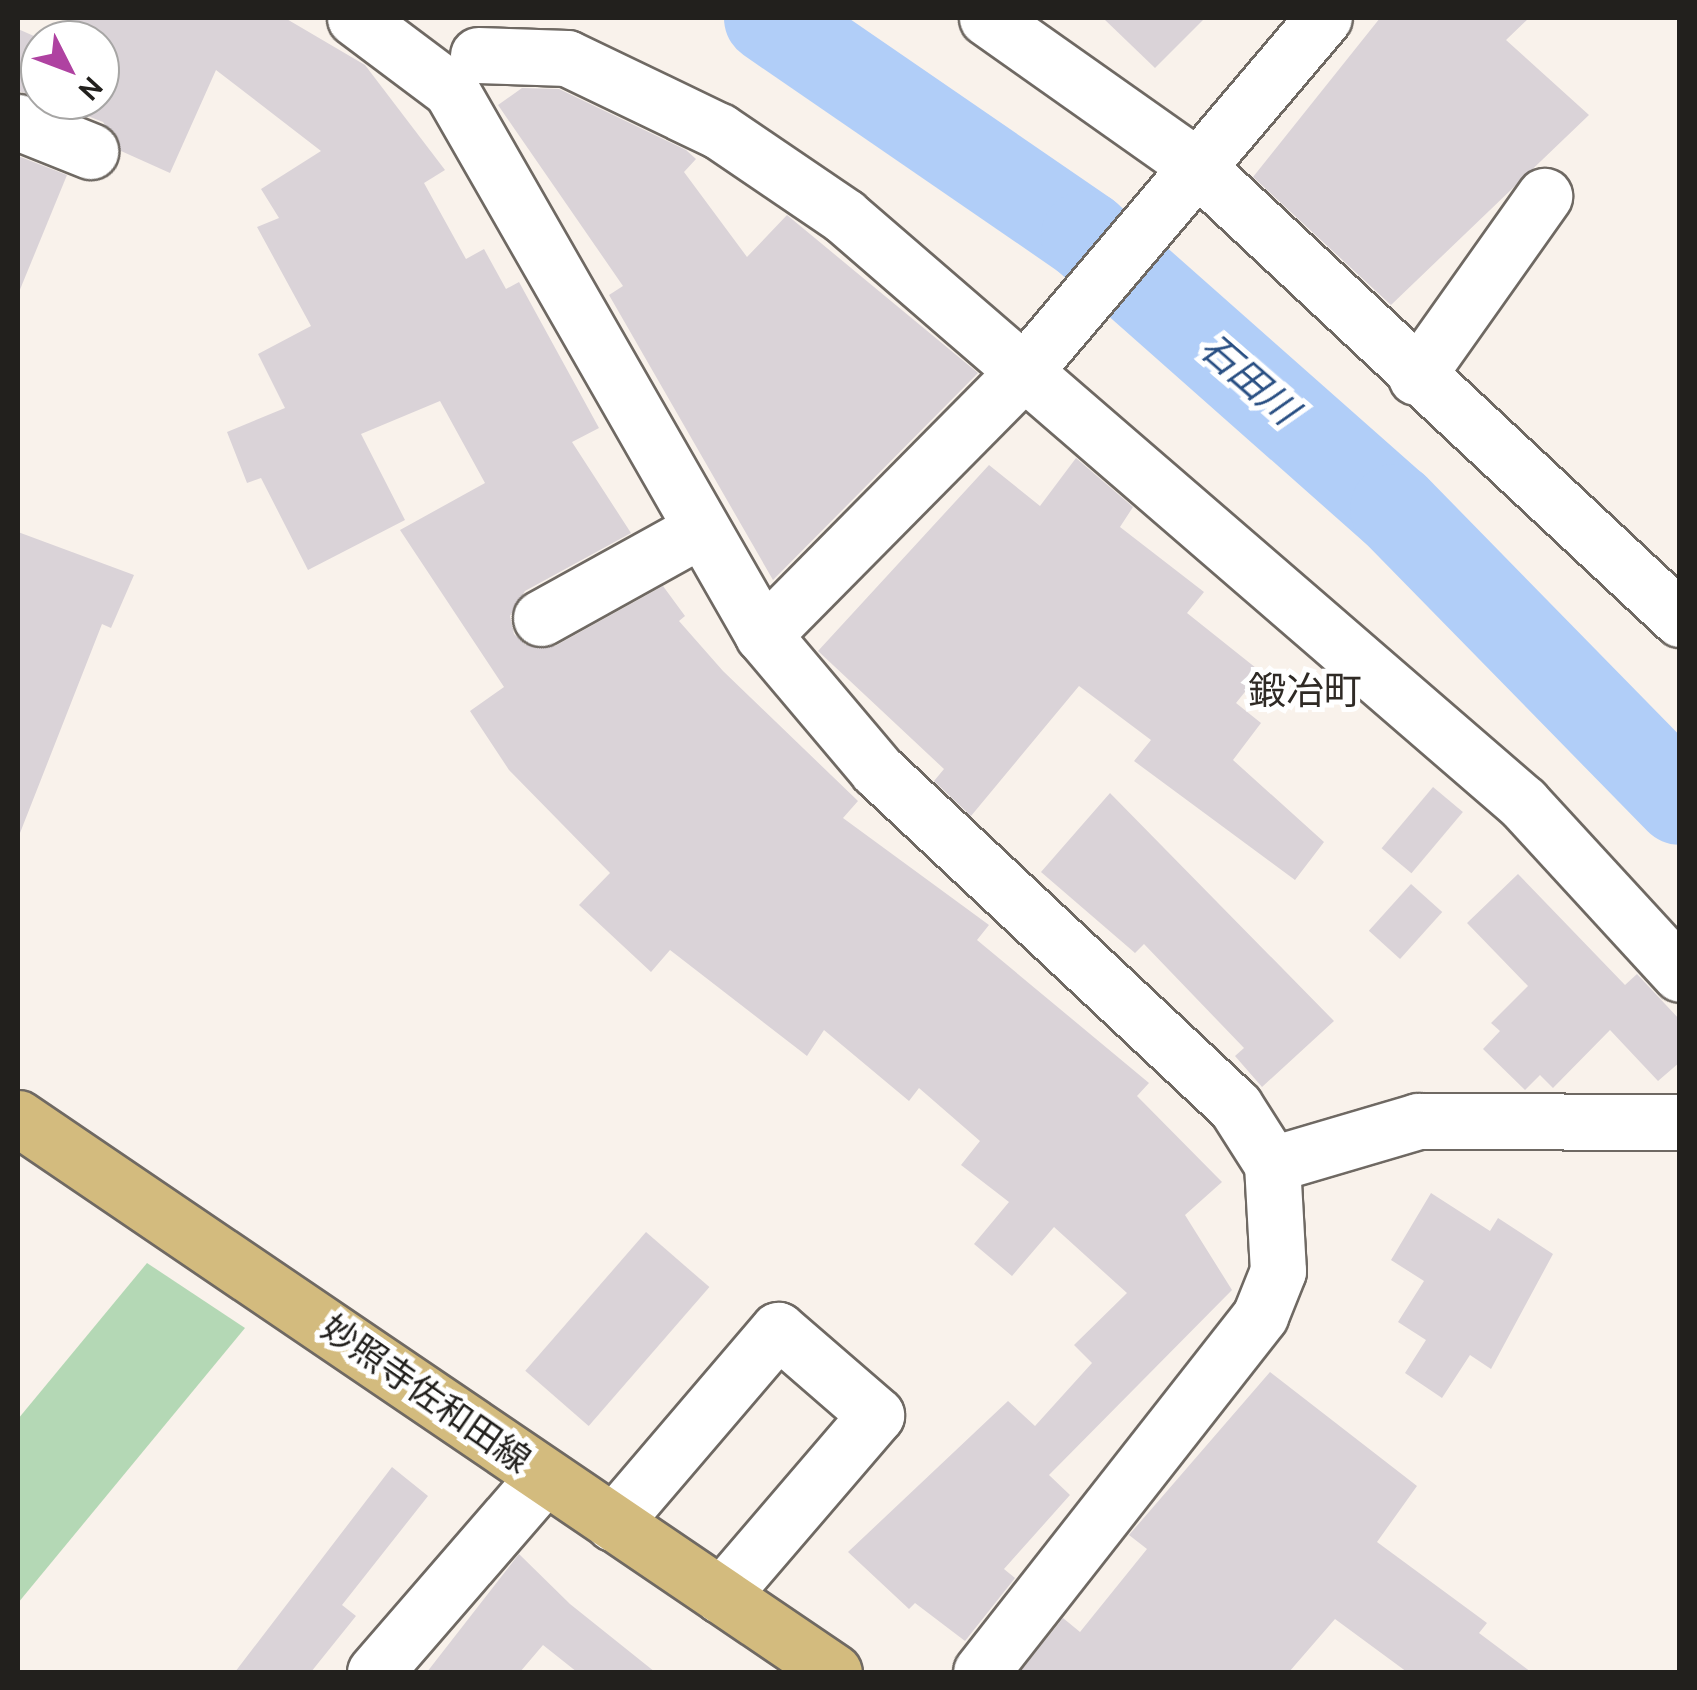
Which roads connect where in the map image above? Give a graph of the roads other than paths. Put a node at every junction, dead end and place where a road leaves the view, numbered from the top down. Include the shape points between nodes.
1 (355, 18) edge
2 (987, 18) edge
3 (1324, 18) edge
4 (486, 46) edge
5 (18, 122) edge
6 (90, 151) dead end
7 (1184, 177) junction
8 (1544, 196) dead end
9 (1030, 362) junction
10 (1416, 377) junction
11 (700, 530) junction
12 (541, 618) dead end
13 (1680, 619) edge
14 (763, 635) junction
15 (1680, 974) edge
16 (18, 1118) edge
17 (1680, 1122) edge
18 (1272, 1164) junction
19 (545, 1476) junction
20 (614, 1523) junction
21 (721, 1596) junction
22 (375, 1672) edge
23 (834, 1672) edge
24 (981, 1672) edge

1 - 4 street
2 - 7 street
3 - 7 street
4 - 9 street via 567,58 719,131 844,216
4 - 11 street
5 - 6 street
7 - 9 street
7 - 10 street
8 - 10 street
9 - 14 street
9 - 15 street via 1523,803
10 - 13 street
11 - 12 street
11 - 14 street
14 - 18 street via 877,770 1235,1106
16 - 19 main road, 妙照寺佐和田線
17 - 18 street via 1418,1121
18 - 24 street via 1278,1271 1260,1316
19 - 20 main road, 妙照寺佐和田線
19 - 22 street
20 - 21 main road, 妙照寺佐和田線
20 - 21 street via 778,1330 876,1414
21 - 23 main road, 妙照寺佐和田線

